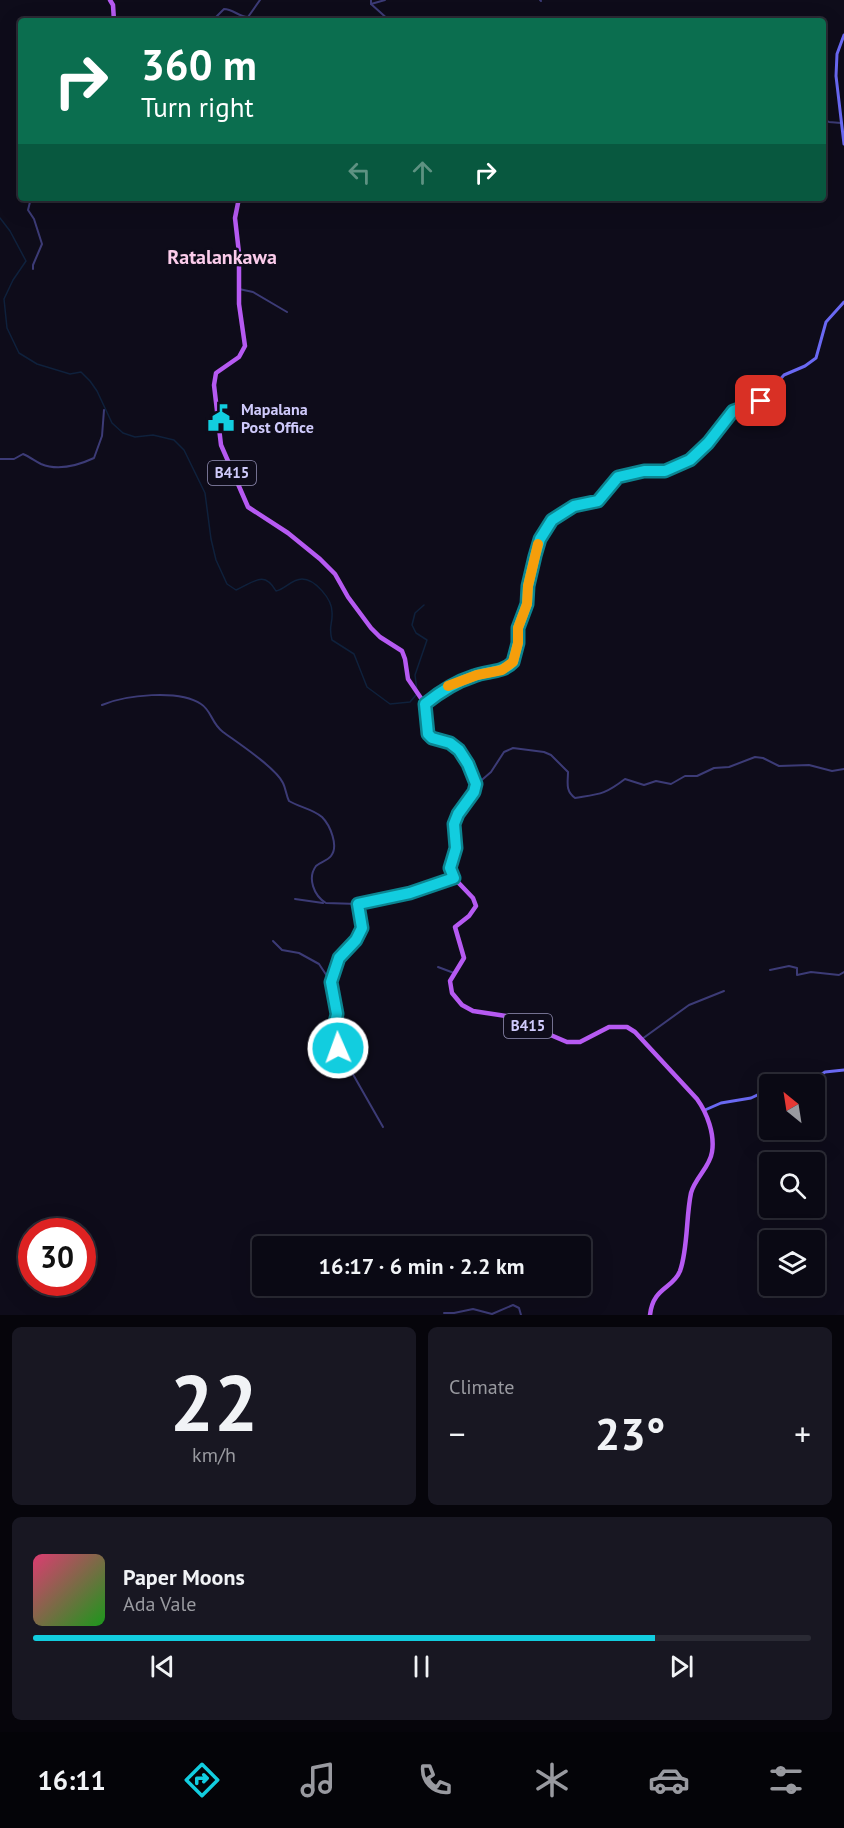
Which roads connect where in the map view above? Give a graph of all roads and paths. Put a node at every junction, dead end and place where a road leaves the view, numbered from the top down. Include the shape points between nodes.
1 (110, 0) edge
2 (260, 0) edge
3 (385, 0) edge
4 (371, 2) edge
5 (114, 18) edge
6 (215, 18) edge
7 (387, 18) edge
8 (844, 35) edge
9 (826, 120) edge
10 (841, 123) junction
11 (844, 144) edge
12 (32, 201) edge
13 (238, 201) edge
14 (33, 269) dead end
15 (239, 289) junction
16 (844, 302) edge
17 (287, 312) dead end
18 (104, 410) dead end
19 (0, 459) edge
20 (425, 704) junction
21 (102, 705) dead end
22 (844, 769) edge
23 (476, 784) junction
24 (454, 878) junction
25 (295, 899) dead end
26 (326, 903) junction
27 (358, 904) junction
28 (273, 941) dead end
29 (438, 967) dead end
30 (770, 970) dead end
31 (844, 972) edge
32 (453, 973) junction
33 (331, 982) junction
34 (724, 992) dead end
35 (642, 1039) junction
36 (844, 1070) edge
37 (822, 1074) edge
38 (759, 1094) edge
39 (705, 1110) junction
40 (383, 1127) dead end
41 (444, 1313) dead end
42 (521, 1315) edge
43 (650, 1315) edge

1 - 5 main road
2 - 6 street via 248,17 224,9
3 - 4 street
4 - 7 street
8 - 10 main road via 836,68
9 - 10 street
10 - 11 main road
12 - 14 street via 28,210 42,244
13 - 15 main road, B415 via 235,218
15 - 17 street
15 - 20 main road, B415 via 244,346 238,357 216,372 214,385 221,445 237,485 248,507 320,559 340,581 365,621 402,651 408,679
16 - 20 main road via 826,322 816,358 784,375 761,401 733,411 690,460 665,471 618,477 598,501 574,506 552,520 535,556 513,662 502,670 450,685
18 - 19 street via 102,436 94,458 72,466 42,464 23,454
20 - 23 main road, B415 via 428,734 459,750
21 - 26 street via 115,699 159,695 177,696 207,709 216,727 282,781 289,801 326,822 334,841 333,852 317,865 312,878 315,891
22 - 23 street via 778,766 755,757 697,776 685,776 671,784 644,785 625,779 597,796 575,798 566,784 568,772 551,756 513,748 504,752 491,772
23 - 24 main road via 454,824 456,848 450,868
24 - 27 street
24 - 32 main road, B415 via 476,906 455,927 464,958
25 - 26 street
26 - 27 street
27 - 33 street via 362,928 339,958
28 - 33 street via 282,950 299,952 319,964
29 - 32 street
30 - 31 street via 789,966 797,968 797,975
32 - 35 main road, B415 via 452,993 473,1011 506,1016 567,1042 580,1042 618,1026 631,1029
33 - 40 street via 338,1048
34 - 35 street via 689,1005
35 - 39 main road, B415
36 - 37 main road
38 - 39 main road
39 - 43 main road, B415 via 712,1153 691,1193 684,1256 677,1276 655,1297
41 - 42 street via 473,1309 492,1314 513,1305

